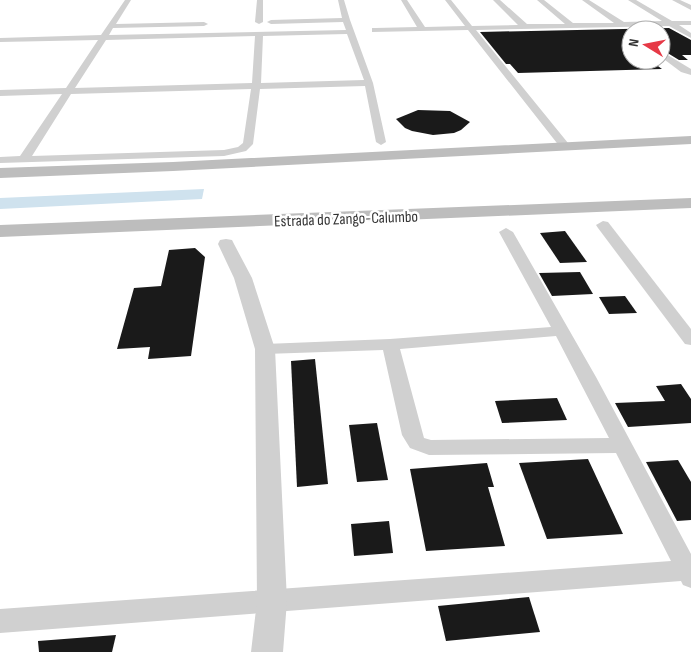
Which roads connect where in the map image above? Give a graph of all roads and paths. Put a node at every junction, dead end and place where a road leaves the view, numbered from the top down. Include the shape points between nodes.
1 (128, 0) edge
2 (260, 0) edge
3 (341, 0) edge
4 (404, 0) edge
5 (448, 0) edge
6 (496, 0) edge
7 (540, 0) edge
8 (585, 0) edge
9 (631, 0) edge
10 (675, 0) edge
11 (691, 8) edge
12 (346, 20) junction
13 (664, 20) edge
14 (259, 22) junction
15 (250, 23) dead end
16 (691, 23) edge
17 (210, 24) dead end
18 (621, 24) edge
19 (671, 24) edge
20 (621, 25) edge
21 (671, 25) edge
22 (112, 26) junction
23 (572, 26) junction
24 (525, 27) junction
25 (471, 29) junction
26 (375, 30) dead end
27 (424, 30) junction
28 (350, 32) junction
29 (259, 34) junction
30 (691, 36) edge
31 (104, 37) junction
32 (0, 40) edge
33 (671, 60) edge
34 (691, 72) edge
35 (369, 83) junction
36 (256, 85) junction
37 (70, 91) junction
38 (0, 93) edge
39 (691, 140) edge
40 (381, 142) dead end
41 (564, 145) junction
42 (24, 159) junction
43 (0, 160) edge
44 (0, 173) edge
45 (691, 203) edge
46 (603, 225) dead end
47 (0, 231) edge
48 (506, 232) dead end
49 (226, 244) dead end
50 (560, 331) junction
51 (691, 340) edge
52 (390, 344) junction
53 (265, 349) junction
54 (624, 445) junction
55 (690, 572) edge
56 (272, 601) junction
57 (0, 621) edge
58 (267, 652) edge

1 - 22 street
2 - 14 street
3 - 12 street
4 - 27 street
5 - 25 street
6 - 24 street
7 - 23 street
8 - 18 street
9 - 13 street
10 - 11 street
12 - 14 street
12 - 28 street
14 - 15 street
16 - 19 street
17 - 22 street
20 - 23 street
21 - 30 street
22 - 31 street
23 - 24 street
24 - 25 street
25 - 27 street
25 - 41 street
26 - 27 street
28 - 29 street
28 - 35 street
29 - 31 street
29 - 36 street
31 - 32 street
31 - 37 street
33 - 34 street
35 - 36 street
35 - 40 street
36 - 37 street
36 - 42 street via 248,144 242,149 224,153
37 - 38 street
37 - 42 street
39 - 41 main road
41 - 44 main road
42 - 43 street
45 - 47 main road, Estrada do Zango-Calumbo
46 - 51 street
48 - 50 street
49 - 53 street via 243,278
50 - 52 street
50 - 54 street
52 - 53 street
52 - 54 street via 412,435 417,443 429,448
53 - 56 street
54 - 55 street
55 - 56 street
56 - 57 street
56 - 58 street

